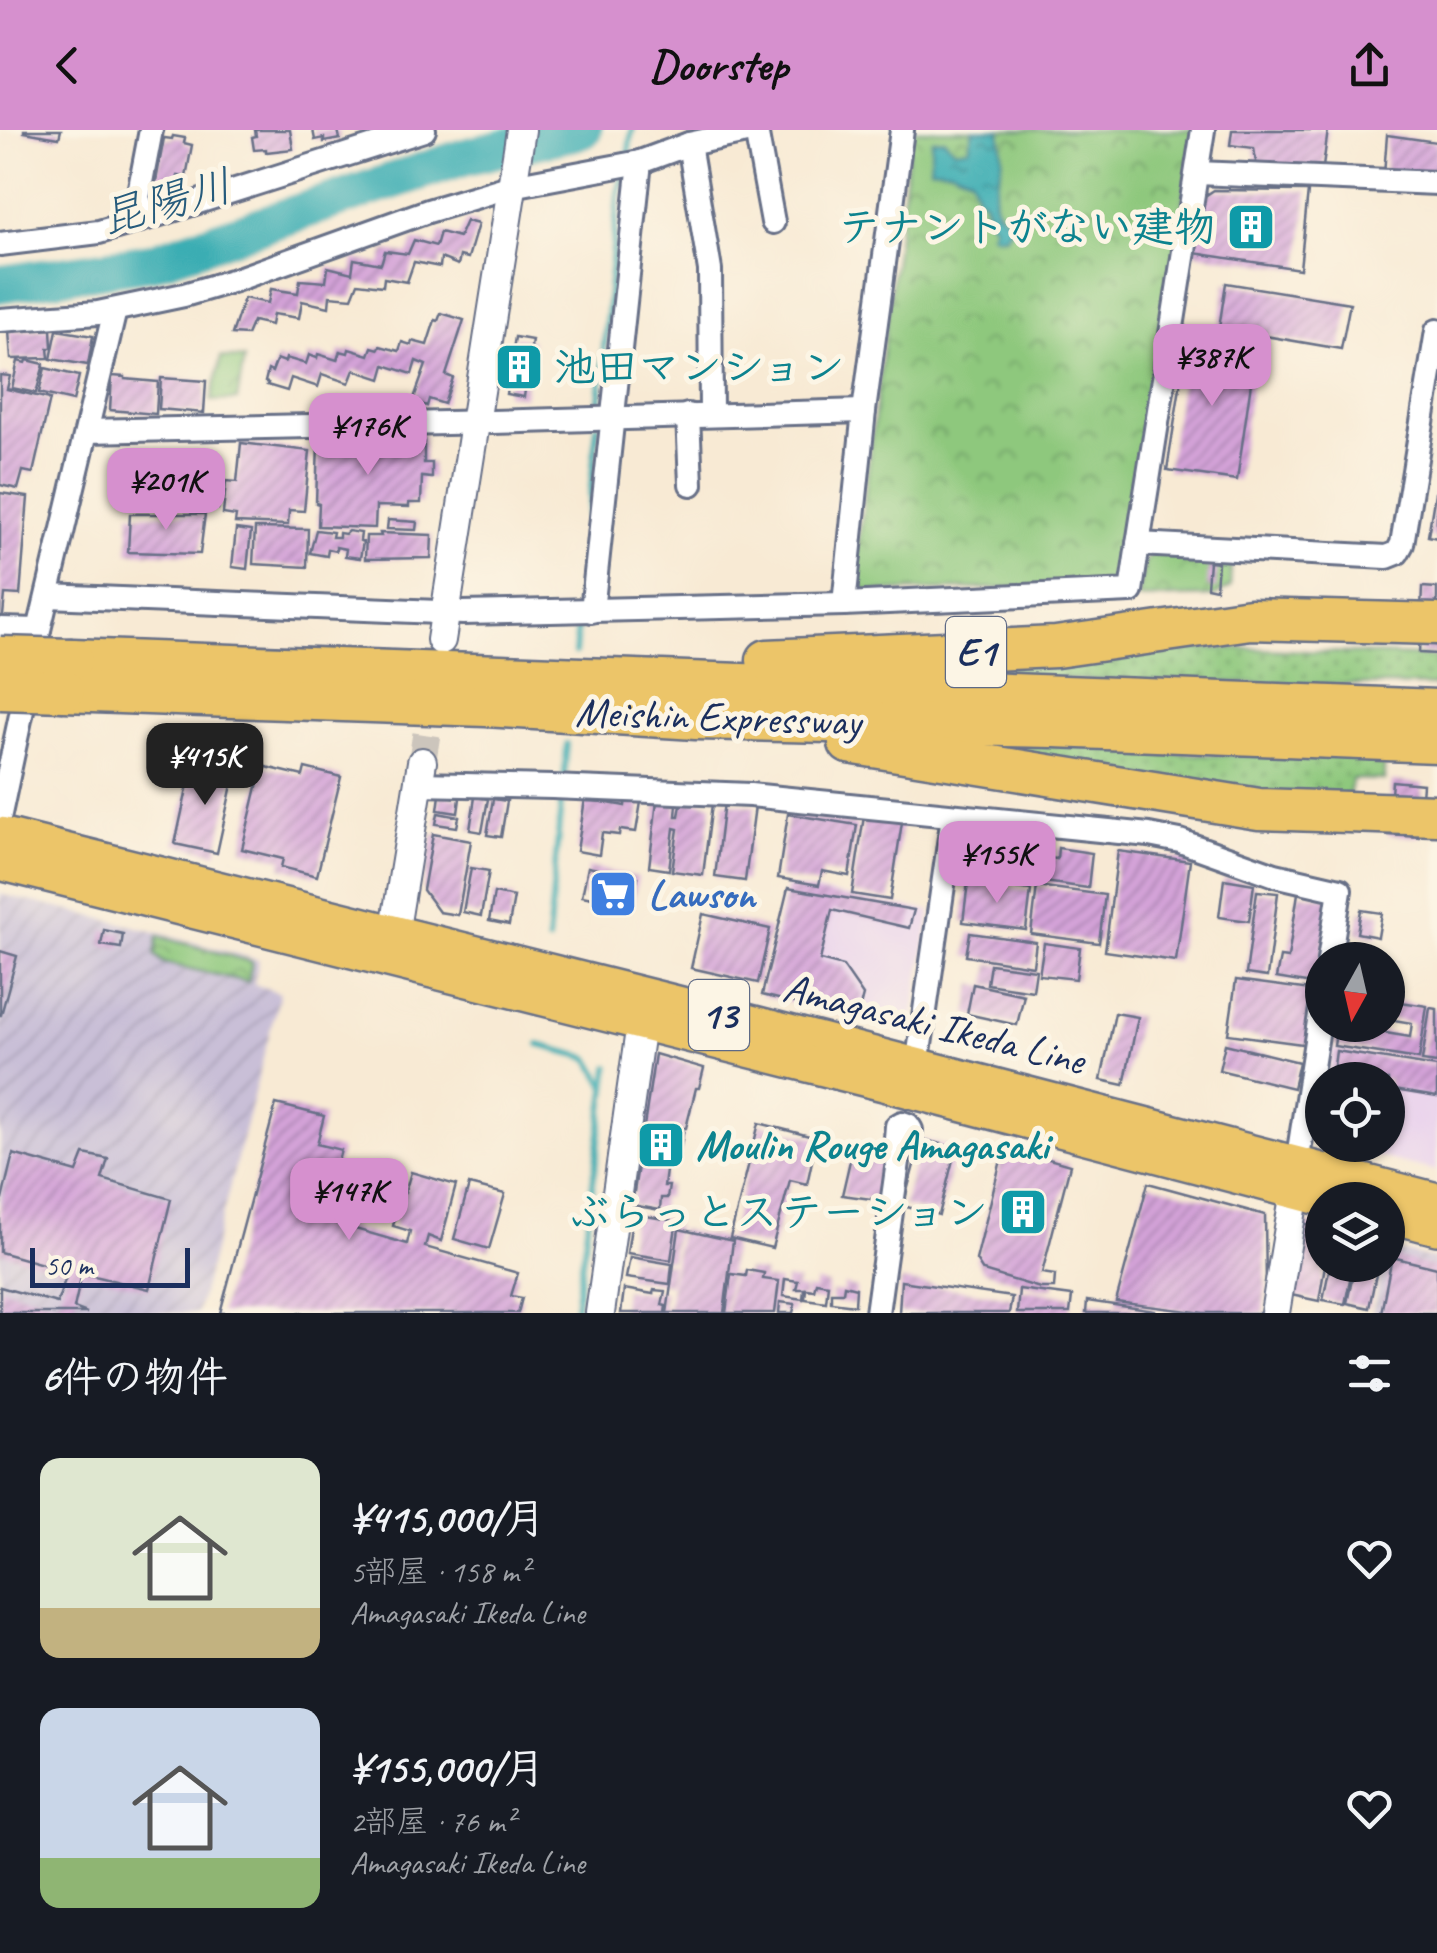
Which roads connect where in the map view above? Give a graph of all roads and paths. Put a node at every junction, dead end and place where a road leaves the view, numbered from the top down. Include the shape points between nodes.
1 (151, 130) edge
2 (343, 130) edge
3 (424, 130) edge
4 (520, 130) edge
5 (756, 130) edge
6 (902, 130) edge
7 (1203, 130) edge
8 (688, 144) junction
9 (345, 154) junction
10 (631, 163) junction
11 (1196, 173) junction
12 (512, 181) junction
13 (1437, 183) edge
14 (154, 216) junction
15 (773, 222) dead end
16 (0, 244) edge
17 (115, 310) junction
18 (0, 320) edge
19 (1437, 331) edge
20 (864, 411) junction
21 (700, 414) junction
22 (603, 418) junction
23 (474, 423) junction
24 (87, 431) junction
25 (691, 484) dead end
26 (1138, 544) junction
27 (48, 596) junction
28 (844, 604) junction
29 (446, 611) junction
30 (584, 611) junction
31 (1437, 624) edge
32 (0, 629) edge
33 (40, 630) junction
34 (441, 640) dead end
35 (0, 657) edge
36 (514, 674) junction
37 (68, 675) junction
38 (7, 706) edge
39 (1437, 710) edge
40 (696, 718) junction
41 (1437, 742) edge
42 (420, 774) joint
43 (0, 814) edge
44 (1437, 815) edge
45 (953, 816) junction
46 (0, 835) edge
47 (0, 862) edge
48 (1332, 942) edge
49 (392, 947) junction
50 (643, 1009) junction
51 (1316, 1042) edge
52 (917, 1066) junction
53 (900, 1148) dead end
54 (1296, 1178) junction
55 (1305, 1184) edge
56 (1437, 1200) edge
57 (1405, 1219) edge
58 (1437, 1227) edge
59 (600, 1313) edge
60 (876, 1313) edge
61 (1276, 1313) edge

1 - 14 street via 138,198
2 - 9 street
3 - 9 street
4 - 12 street
5 - 8 street
5 - 15 street
6 - 20 street
7 - 11 street
8 - 10 street
8 - 21 street via 710,270
9 - 14 street
10 - 12 street
10 - 22 street
11 - 13 street
11 - 26 street
12 - 17 street via 235,280
12 - 23 street
14 - 16 street via 99,232
17 - 18 street
17 - 24 street
19 - 26 street via 1397,554
20 - 21 street
20 - 28 street
21 - 22 street
21 - 25 street
22 - 23 street
22 - 30 street
23 - 24 street
23 - 29 street
24 - 27 street
26 - 28 street via 1131,592
27 - 29 street
27 - 33 street
28 - 30 street
29 - 30 street
29 - 34 street
31 - 36 highway, E1 via 1250,620 1056,648 602,664
32 - 33 street
33 - 38 street
35 - 37 highway, Meishin Expressway / E1, bridge
36 - 37 highway, Meishin Expressway / E1
36 - 39 highway, Meishin Expressway / E1
37 - 38 highway, Meishin Expressway / E1, bridge
37 - 40 highway, Meishin Expressway / E1
38 - 43 street
40 - 41 highway, Meishin Expressway / E1
40 - 44 highway, E1 via 1259,809
42 - 45 street
42 - 49 street
45 - 48 street via 1149,835 1340,890
45 - 52 street
46 - 49 main road, Amagasaki Ikeda Line / 13
47 - 49 main road, Amagasaki Ikeda Line / 13
49 - 50 main road, Amagasaki Ikeda Line / 13
50 - 52 main road, Amagasaki Ikeda Line / 13
50 - 54 main road, Amagasaki Ikeda Line / 13 via 884,1083
50 - 59 street
51 - 54 street
52 - 54 main road, Amagasaki Ikeda Line / 13
53 - 60 street
54 - 55 main road, Amagasaki Ikeda Line / 13
54 - 56 main road, Amagasaki Ikeda Line / 13
54 - 61 street
57 - 58 main road

